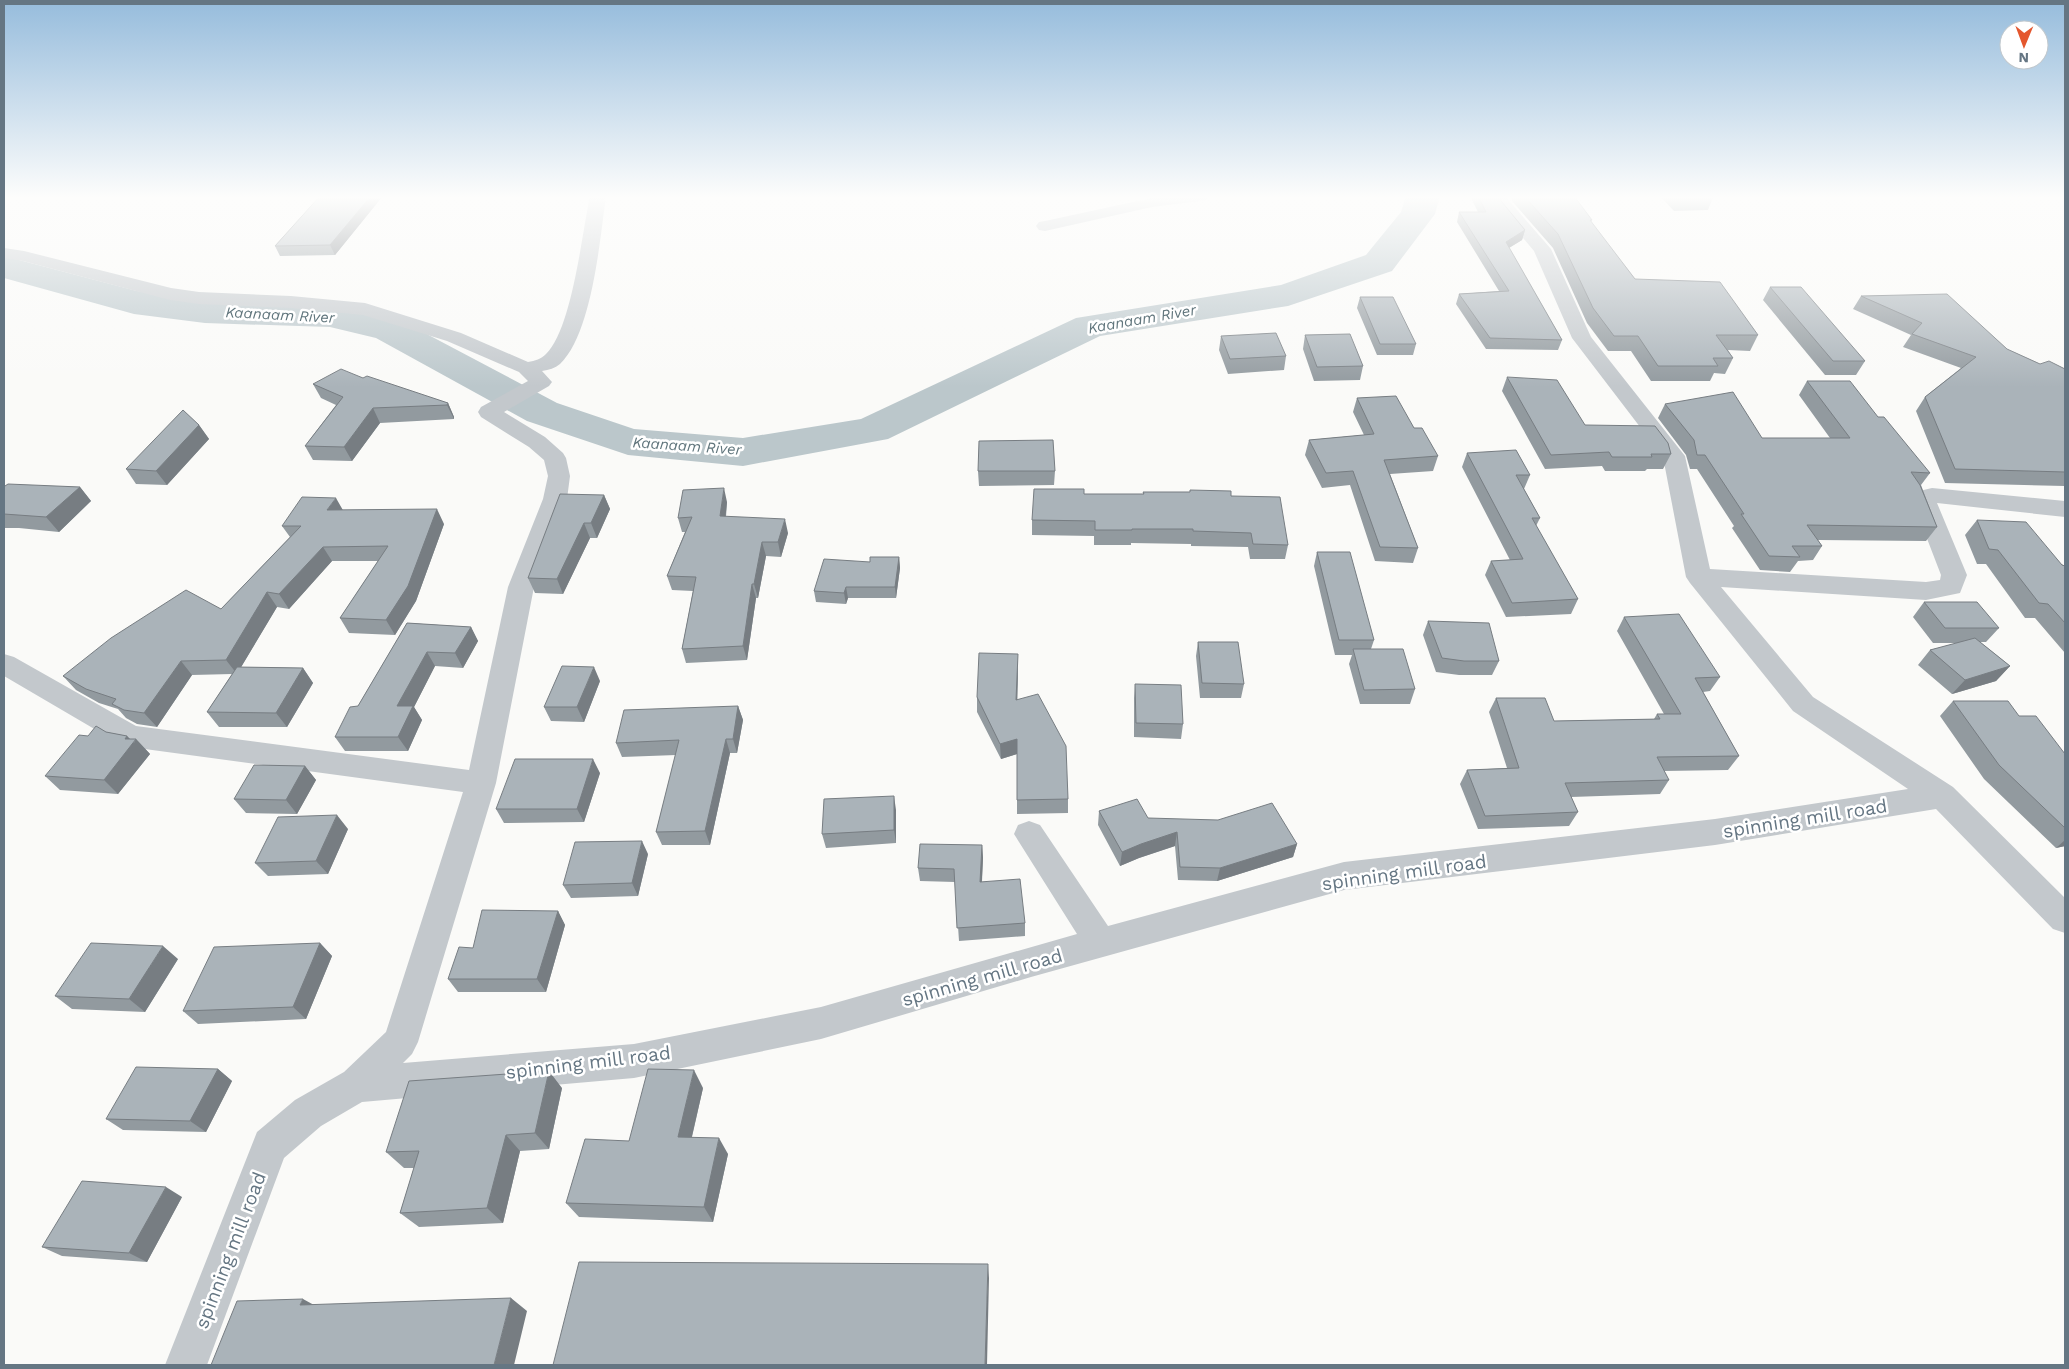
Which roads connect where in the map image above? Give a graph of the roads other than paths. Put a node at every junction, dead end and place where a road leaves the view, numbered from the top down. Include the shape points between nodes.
1 (39, 260) edge
2 (586, 260) edge
3 (1547, 260) edge
4 (526, 368) junction
5 (2065, 509) edge
6 (1699, 577) junction
7 (4, 664) edge
8 (481, 783) junction
9 (1942, 796) junction
10 (1030, 834) dead end
11 (2065, 918) edge
12 (1101, 943) junction
13 (357, 1085) junction
14 (186, 1365) edge

1 - 4 street via 170,294 365,309 454,337
2 - 4 street via 577,309 560,349 545,364
3 - 6 street via 1582,338 1674,456
4 - 8 street via 542,382 489,412 538,442 555,458 559,476 554,499 521,586
5 - 6 street via 1932,495 1923,497 1954,574 1951,587 1926,592
6 - 9 street via 1802,704
7 - 8 street via 130,736
8 - 13 street via 400,1042
9 - 11 street
9 - 12 street, spinning mill road via 1715,832 1344,876
10 - 12 street
12 - 13 street, spinning mill road via 821,1023 634,1061
13 - 14 street, spinning mill road via 308,1113 270,1145

